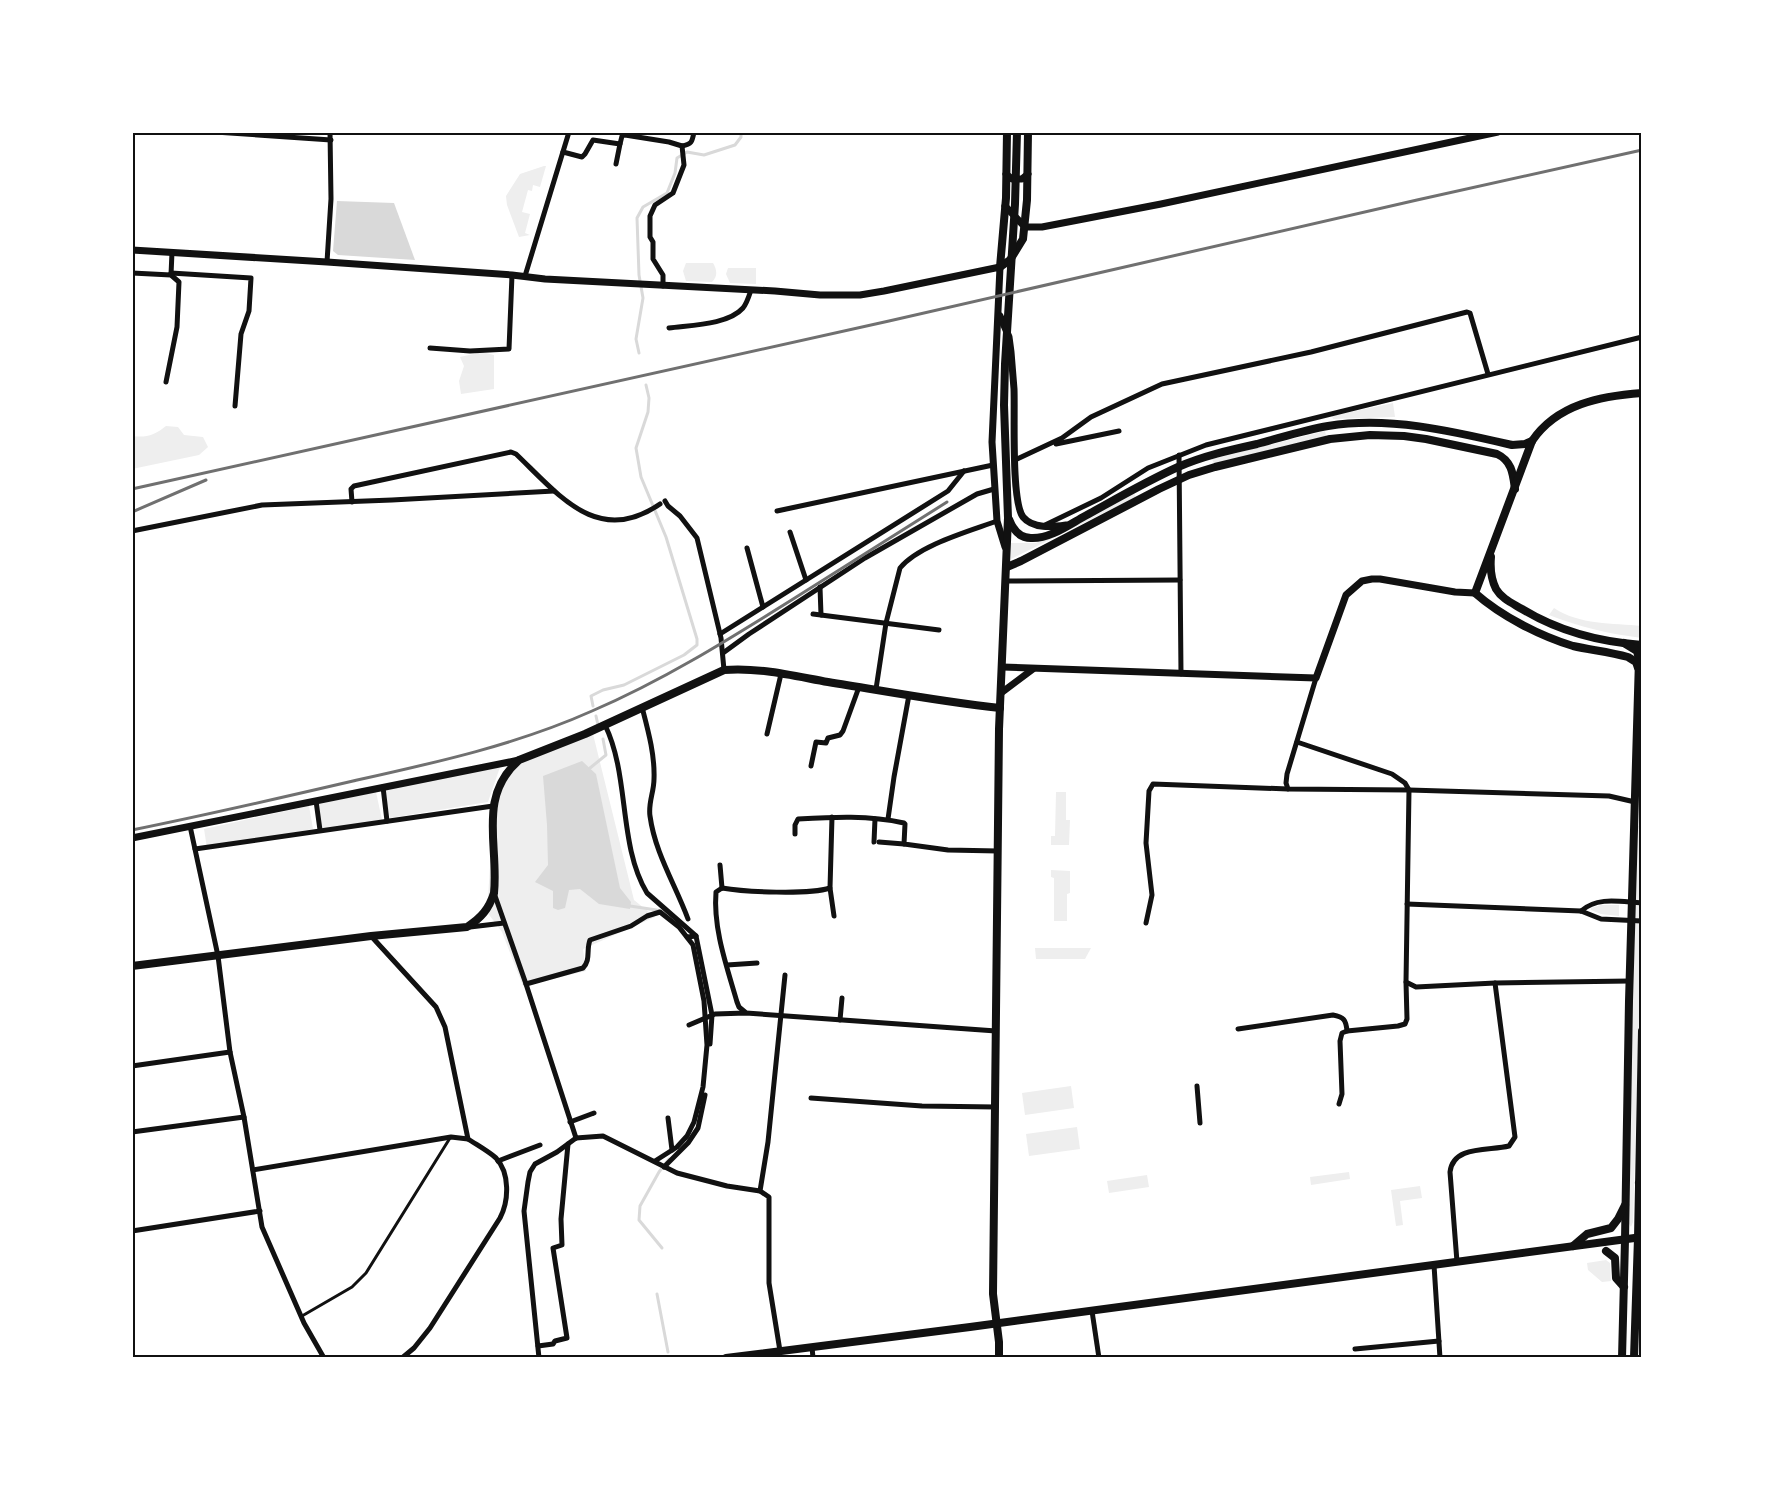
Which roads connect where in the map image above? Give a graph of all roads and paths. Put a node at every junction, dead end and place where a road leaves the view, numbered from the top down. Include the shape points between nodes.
1 (215, 132) edge
2 (330, 132) edge
3 (569, 132) edge
4 (694, 132) edge
5 (1006, 132) edge
6 (1017, 132) edge
7 (1028, 132) edge
8 (1498, 132) edge
9 (331, 140) junction
10 (620, 144) junction
11 (682, 148) junction
12 (563, 152) junction
13 (616, 164) dead end
14 (1006, 174) junction
15 (1028, 174) junction
16 (1005, 206) junction
17 (1025, 227) junction
18 (132, 250) edge
19 (172, 252) junction
20 (327, 262) junction
21 (1000, 267) junction
22 (132, 273) edge
23 (171, 274) junction
24 (512, 275) junction
25 (525, 276) junction
26 (663, 286) junction
27 (751, 290) junction
28 (999, 314) junction
29 (669, 328) dead end
30 (1642, 337) edge
31 (430, 348) dead end
32 (996, 352) junction
33 (1011, 352) junction
34 (1488, 374) junction
35 (166, 382) dead end
36 (1642, 393) edge
37 (235, 406) dead end
38 (1326, 415) junction
39 (1384, 423) junction
40 (1328, 426) junction
41 (1428, 428) junction
42 (1119, 431) dead end
43 (1383, 435) junction
44 (1330, 439) junction
45 (1426, 439) junction
46 (1532, 441) junction
47 (1046, 446) junction
48 (1179, 456) junction
49 (1015, 460) junction
50 (993, 465) junction
51 (1179, 467) junction
52 (964, 471) junction
53 (1179, 480) junction
54 (994, 489) junction
55 (1515, 489) junction
56 (554, 491) junction
57 (352, 502) junction
58 (777, 511) dead end
59 (1008, 518) junction
60 (997, 521) junction
61 (1068, 525) junction
62 (1041, 526) junction
63 (132, 531) edge
64 (790, 532) dead end
65 (747, 548) dead end
66 (1492, 550) junction
67 (1007, 552) junction
68 (1007, 567) junction
69 (806, 580) junction
70 (1180, 580) junction
71 (1006, 581) junction
72 (820, 587) junction
73 (1475, 593) junction
74 (1508, 601) junction
75 (763, 607) junction
76 (1492, 607) junction
77 (813, 614) dead end
78 (821, 615) junction
79 (886, 623) junction
80 (939, 630) dead end
81 (720, 634) junction
82 (1624, 643) junction
83 (1642, 645) edge
84 (723, 653) junction
85 (1002, 667) junction
86 (1033, 669) junction
87 (724, 670) junction
88 (1639, 673) junction
89 (781, 674) junction
90 (1181, 674) junction
91 (1316, 678) junction
92 (859, 687) junction
93 (876, 689) junction
94 (1001, 693) junction
95 (909, 695) junction
96 (642, 707) junction
97 (1000, 708) junction
98 (605, 725) junction
99 (767, 734) dead end
100 (1297, 742) junction
101 (519, 760) junction
102 (811, 766) dead end
103 (383, 787) junction
104 (1288, 789) junction
105 (1409, 790) junction
106 (316, 801) junction
107 (1639, 803) edge
108 (493, 806) junction
109 (832, 817) junction
110 (875, 819) junction
111 (888, 819) junction
112 (387, 821) junction
113 (190, 826) junction
114 (320, 830) junction
115 (795, 834) dead end
116 (132, 838) edge
117 (904, 844) junction
118 (195, 849) junction
119 (998, 852) junction
120 (720, 865) dead end
121 (722, 888) junction
122 (830, 888) junction
123 (494, 893) junction
124 (1632, 903) junction
125 (1642, 903) edge
126 (1407, 904) junction
127 (1581, 911) junction
128 (834, 916) dead end
129 (688, 919) dead end
130 (1632, 920) junction
131 (1642, 921) edge
132 (504, 923) junction
133 (1146, 923) dead end
134 (467, 927) junction
135 (371, 936) junction
136 (692, 936) junction
137 (218, 956) junction
138 (757, 963) dead end
139 (727, 964) junction
140 (132, 966) edge
141 (785, 975) dead end
142 (1630, 981) junction
143 (1406, 982) junction
144 (1494, 982) junction
145 (526, 984) junction
146 (842, 998) dead end
147 (746, 1013) junction
148 (709, 1016) junction
149 (782, 1016) junction
150 (840, 1020) junction
151 (689, 1025) dead end
152 (1238, 1029) dead end
153 (996, 1031) junction
154 (1347, 1031) junction
155 (1642, 1031) edge
156 (1628, 1042) junction
157 (1642, 1042) edge
158 (230, 1052) junction
159 (132, 1065) edge
160 (1197, 1086) dead end
161 (811, 1098) dead end
162 (1339, 1104) dead end
163 (996, 1107) junction
164 (594, 1113) dead end
165 (244, 1117) junction
166 (668, 1119) dead end
167 (570, 1122) junction
168 (1200, 1123) dead end
169 (132, 1132) edge
170 (450, 1137) junction
171 (576, 1138) junction
172 (468, 1139) junction
173 (568, 1144) junction
174 (540, 1145) dead end
175 (672, 1150) junction
176 (498, 1161) junction
177 (659, 1164) junction
178 (253, 1170) junction
179 (1641, 1186) edge
180 (760, 1191) junction
181 (1625, 1205) junction
182 (260, 1211) junction
183 (132, 1231) edge
184 (1640, 1238) edge
185 (1624, 1240) junction
186 (1573, 1247) junction
187 (1606, 1251) dead end
188 (1642, 1259) edge
189 (1457, 1262) junction
190 (1434, 1265) junction
191 (1637, 1269) junction
192 (1624, 1287) junction
193 (1092, 1311) junction
194 (301, 1317) junction
195 (997, 1323) junction
196 (1439, 1341) junction
197 (538, 1346) junction
198 (812, 1347) junction
199 (1355, 1349) dead end
200 (780, 1351) junction
201 (324, 1358) edge
202 (402, 1358) edge
203 (539, 1358) edge
204 (726, 1358) edge
205 (813, 1358) edge
206 (999, 1358) edge
207 (1099, 1358) edge
208 (1440, 1358) edge
209 (1622, 1358) edge
210 (1634, 1358) edge

1 - 9 street
2 - 9 street
3 - 12 street
4 - 11 street via 690,145
5 - 14 main road
6 - 59 main road via 1004,405
7 - 15 main road
8 - 17 street via 1095,218
9 - 20 street
10 - 11 street via 625,135
10 - 12 street via 593,140 582,157
10 - 13 street
11 - 26 street via 684,165 673,193 655,205 650,216 653,259 663,275
12 - 25 street
14 - 15 street via 1022,179
14 - 16 main road
15 - 17 main road
16 - 17 street
16 - 21 main road
17 - 21 main road via 1023,239 1010,260
18 - 19 street
19 - 20 street
19 - 23 street
20 - 24 street
21 - 27 street via 860,295
21 - 28 street
22 - 23 street
23 - 35 street via 179,282 178,306
23 - 37 street via 251,278
24 - 25 street
24 - 31 street via 509,349
25 - 26 street
26 - 27 street
27 - 29 street via 746,306 730,317
28 - 32 street
28 - 33 street
30 - 34 street
32 - 33 street
32 - 50 street
33 - 49 street
34 - 38 street
34 - 47 street via 1467,312 1311,352 1172,381 1091,417
36 - 46 main road via 1577,405 1549,422
38 - 40 street
38 - 48 street via 1224,440
39 - 40 main road
39 - 41 main road
39 - 43 main road
40 - 44 main road
40 - 51 main road via 1211,455
41 - 45 main road
41 - 46 main road via 1512,445
42 - 47 street
43 - 44 main road
43 - 45 main road
44 - 53 main road via 1215,467
45 - 55 main road via 1502,456 1510,466
46 - 55 main road
47 - 49 street
48 - 51 street
48 - 62 street via 1148,468 1101,498
49 - 62 street via 1020,510 1025,519
50 - 52 street
50 - 54 street
51 - 53 street
51 - 61 main road
52 - 58 street
52 - 69 street via 948,491
53 - 68 main road
53 - 70 street
54 - 60 street
54 - 72 street via 927,521
55 - 66 main road
56 - 57 street
56 - 57 street via 516,454 506,452 354,486
56 - 81 street via 577,510 598,518 635,517 662,502 680,516 697,538
57 - 63 street via 262,505
59 - 61 main road via 1014,531 1029,538 1043,537
59 - 67 main road
60 - 67 street
60 - 79 street via 943,541 905,562
61 - 62 street
64 - 69 street
65 - 75 street
66 - 73 main road
66 - 74 main road via 1494,583
67 - 68 main road
68 - 71 main road
69 - 75 street
70 - 71 street
70 - 90 street
71 - 85 main road
72 - 78 street
72 - 84 street
73 - 76 main road
73 - 91 street via 1380,579 1362,581 1346,595
74 - 76 lane
74 - 82 main road via 1564,629
75 - 81 street
76 - 88 main road via 1551,639 1631,658
77 - 78 street
78 - 79 street
79 - 80 street
79 - 93 street
81 - 84 street
82 - 83 main road
82 - 88 main road via 1638,654
84 - 87 street
85 - 86 street
85 - 94 main road
86 - 90 street
86 - 94 street
87 - 89 main road
87 - 96 main road
88 - 107 main road
89 - 92 main road
89 - 99 street
90 - 91 street
91 - 100 street
92 - 93 main road
92 - 102 street via 843,731 826,743 816,742
93 - 95 main road
94 - 97 main road
95 - 97 main road
95 - 111 street
96 - 98 main road
96 - 129 street via 654,768 649,803 654,835
97 - 119 main road
98 - 101 main road
98 - 136 street via 618,764 630,846 643,887
100 - 104 street via 1287,774
100 - 105 street via 1392,774
101 - 103 street
101 - 108 main road via 501,780
103 - 106 street
103 - 112 street
104 - 105 street
104 - 133 street via 1153,784 1149,791 1146,843 1152,895
105 - 107 street via 1609,796
105 - 126 street
106 - 113 street
106 - 114 street
107 - 124 main road
108 - 112 street
108 - 123 main road
109 - 110 street
109 - 115 street via 798,819
109 - 122 street
110 - 111 street
110 - 117 street via 877,842
111 - 117 street via 904,822
112 - 114 street
113 - 116 street
113 - 118 street
114 - 118 street
117 - 119 street
118 - 137 street
119 - 153 main road
120 - 121 street
121 - 122 street
121 - 139 street via 716,892 716,898
122 - 128 street
123 - 132 street
123 - 134 main road via 480,918
124 - 125 street
124 - 127 street via 1598,902
124 - 130 main road
126 - 127 street
126 - 143 street
127 - 130 street via 1601,919
130 - 131 street
130 - 142 main road
132 - 134 street
132 - 145 street
134 - 135 main road
135 - 137 main road
135 - 172 street via 442,1017
136 - 145 street via 660,912 652,914 591,940 583,969
136 - 148 street
137 - 140 main road
137 - 158 street
138 - 139 street
139 - 147 street via 737,1002
141 - 149 street
142 - 144 street
142 - 156 main road
143 - 144 street via 1416,987
143 - 154 street via 1405,1024
144 - 189 street via 1515,1137 1509,1146 1469,1152 1452,1165
145 - 167 street
146 - 150 street
147 - 148 street
147 - 149 street
148 - 151 street
148 - 175 street via 699,1105 687,1136
148 - 177 street via 707,1083 698,1128 688,1143
149 - 150 street
149 - 180 street
150 - 153 street
152 - 154 street via 1333,1015 1345,1019
153 - 163 main road
154 - 162 street via 1341,1036
155 - 157 main road
156 - 157 street
156 - 181 main road
157 - 179 main road
158 - 159 street
158 - 165 street
160 - 168 street
161 - 163 street
163 - 195 main road via 993,1294
164 - 167 street
165 - 169 street
165 - 178 street
166 - 175 street
167 - 171 street
170 - 172 street
170 - 178 street
170 - 194 lane via 366,1273 352,1287
171 - 173 street
171 - 177 street via 603,1136
172 - 176 street
173 - 197 street via 535,1164 530,1172 524,1211
173 - 197 street via 562,1245 553,1248 567,1338
174 - 176 street
175 - 177 street
176 - 202 street via 507,1192 503,1213 430,1328
177 - 180 street via 694,1178
178 - 182 street
179 - 184 main road
180 - 200 street via 769,1197 769,1283
181 - 185 main road
181 - 186 main road via 1611,1228 1587,1234
182 - 183 street
182 - 194 street via 264,1232
184 - 185 main road
184 - 191 main road
185 - 186 main road
185 - 192 main road
186 - 189 main road
187 - 192 main road via 1615,1258 1616,1278
188 - 191 main road
189 - 190 main road
190 - 193 main road
190 - 196 street
191 - 210 main road
192 - 209 main road
193 - 195 main road
193 - 207 street
194 - 201 street
195 - 198 main road
195 - 206 main road
196 - 199 street
196 - 208 street
197 - 203 street
198 - 200 main road
198 - 205 street
200 - 204 main road

